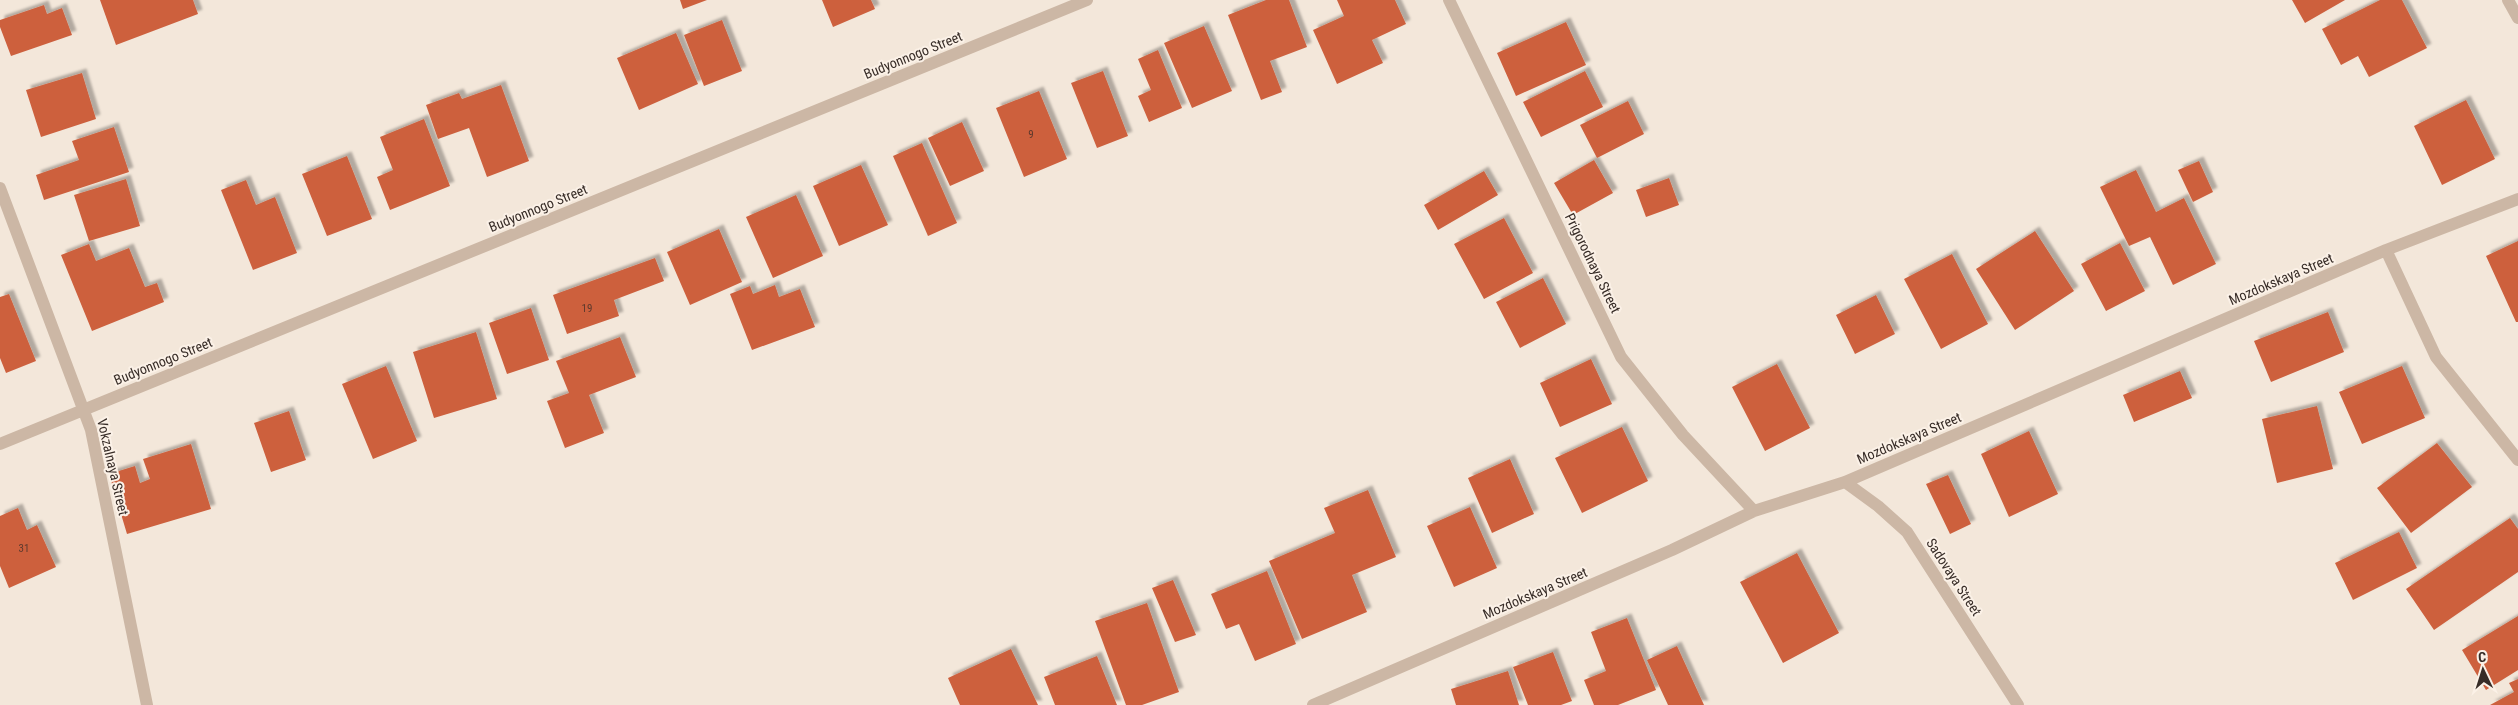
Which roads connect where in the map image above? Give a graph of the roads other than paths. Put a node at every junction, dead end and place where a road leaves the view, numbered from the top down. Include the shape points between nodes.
1 (1087, 0) edge
2 (1449, 0) edge
3 (2508, 0) edge
4 (2518, 18) edge
5 (0, 188) edge
6 (2518, 199) edge
7 (2386, 250) junction
8 (83, 410) junction
9 (0, 444) edge
10 (2518, 460) edge
11 (1845, 482) junction
12 (1754, 511) junction
13 (147, 705) edge
14 (1312, 705) edge
15 (2018, 705) edge

1 - 8 street, Budyonnogo Street
2 - 12 street, Prigorodnaya Street via 1621,357 1683,434
3 - 4 street
5 - 8 street, Vokzalnaya Street
6 - 7 street, Mozdokskaya Street
7 - 10 street via 2436,357
7 - 11 street, Mozdokskaya Street
8 - 9 street, Budyonnogo Street
8 - 13 street, Vokzalnaya Street via 91,430
11 - 12 street, Mozdokskaya Street
11 - 15 street, Sadovaya Street via 1907,532
12 - 14 street, Mozdokskaya Street via 1672,550

